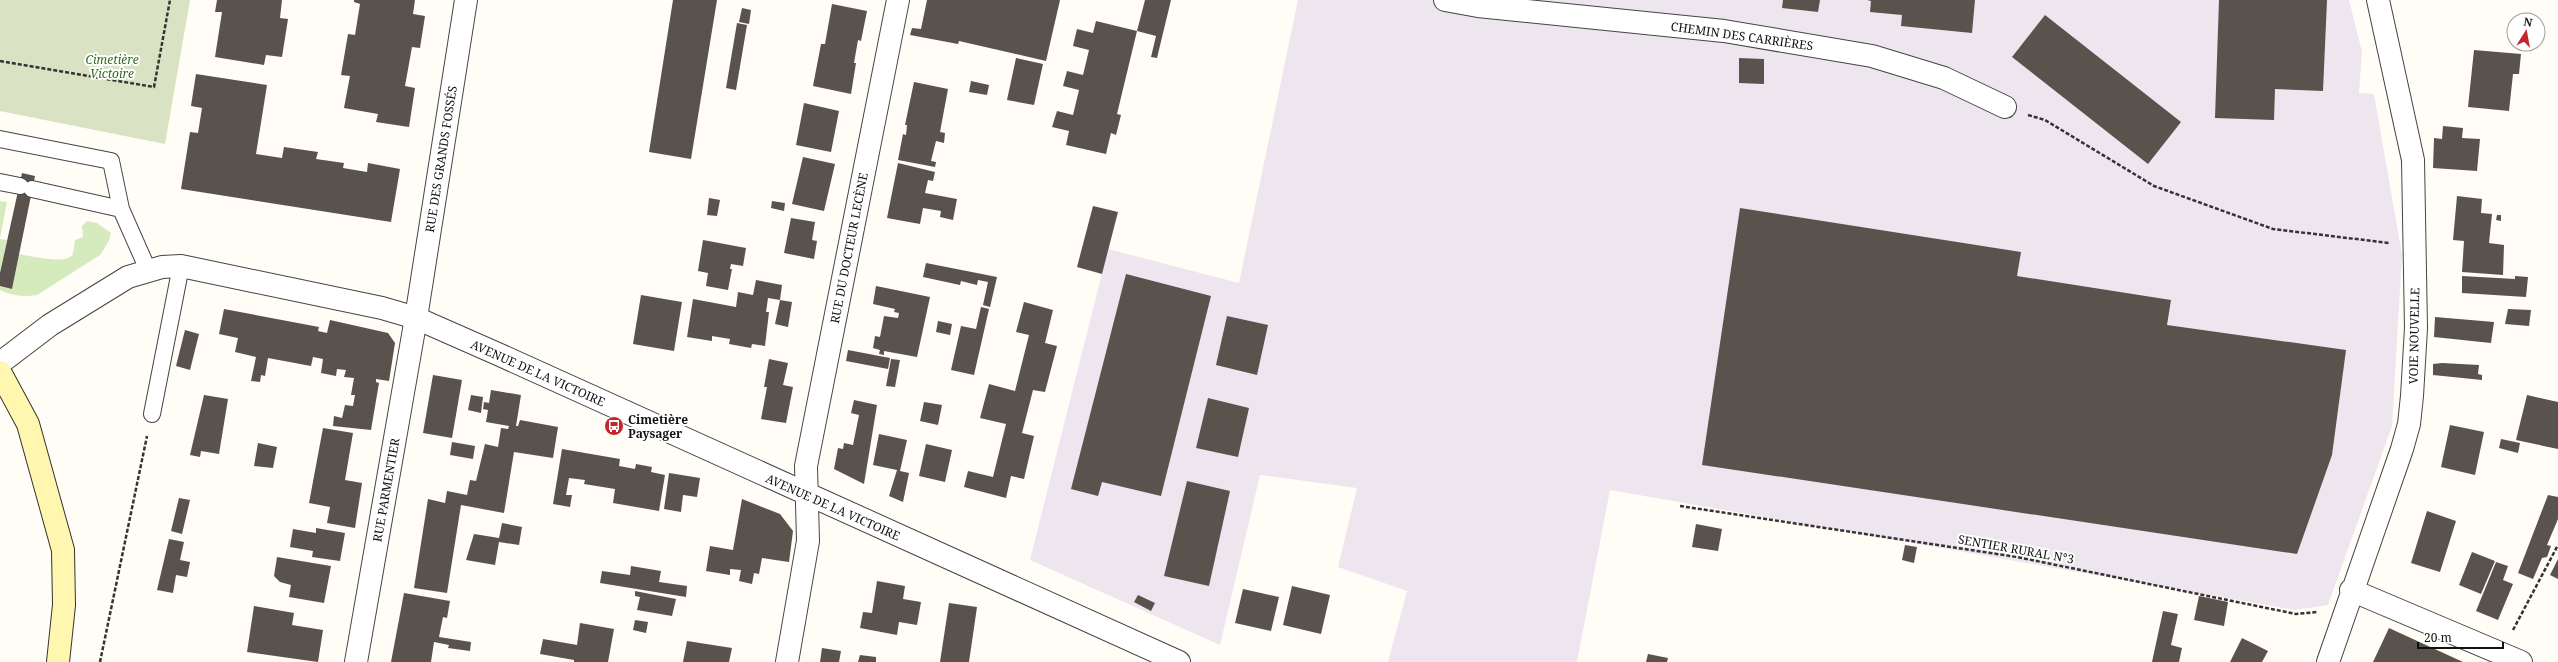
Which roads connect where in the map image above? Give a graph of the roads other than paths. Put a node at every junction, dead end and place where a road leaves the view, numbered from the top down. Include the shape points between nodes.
1 (466, 0) edge
2 (898, 0) edge
3 (1445, 0) edge
4 (2378, 0) edge
5 (2005, 108) road end
6 (0, 139) edge
7 (0, 182) edge
8 (121, 209) junction
9 (181, 266) junction
10 (148, 270) junction
11 (416, 318) junction
12 (0, 363) edge
13 (0, 372) edge
14 (152, 414) road end
15 (808, 496) junction
16 (2349, 599) junction
17 (58, 662) edge
18 (356, 662) edge
19 (787, 662) edge
20 (1179, 662) edge
21 (2328, 662) edge
22 (2521, 662) edge

1 - 11 street, RUE DES GRANDS FOSSÉS
2 - 15 street, RUE DU DOCTEUR LECÈNE via 806,466
3 - 5 street, CHEMIN DES CARRIÈRES via 1478,6 1724,31 1872,56 1944,78
4 - 16 street, VOIE NOUVELLE via 2413,160 2416,328 2409,424
6 - 8 lane via 111,161
7 - 8 lane
8 - 10 lane
9 - 10 street, AVENUE DE LA VICTOIRE
9 - 11 street, AVENUE DE LA VICTOIRE via 382,308
9 - 14 lane
10 - 12 street, AVENUE DE LA VICTOIRE via 104,290 50,325
11 - 15 street, AVENUE DE LA VICTOIRE
11 - 18 street, RUE PARMENTIER
13 - 17 main road via 28,424 63,550 64,605
15 - 19 street, RUE DU DOCTEUR LECÈNE via 808,541
15 - 20 street, AVENUE DE LA VICTOIRE
16 - 21 street, VOIE NOUVELLE
16 - 22 street

